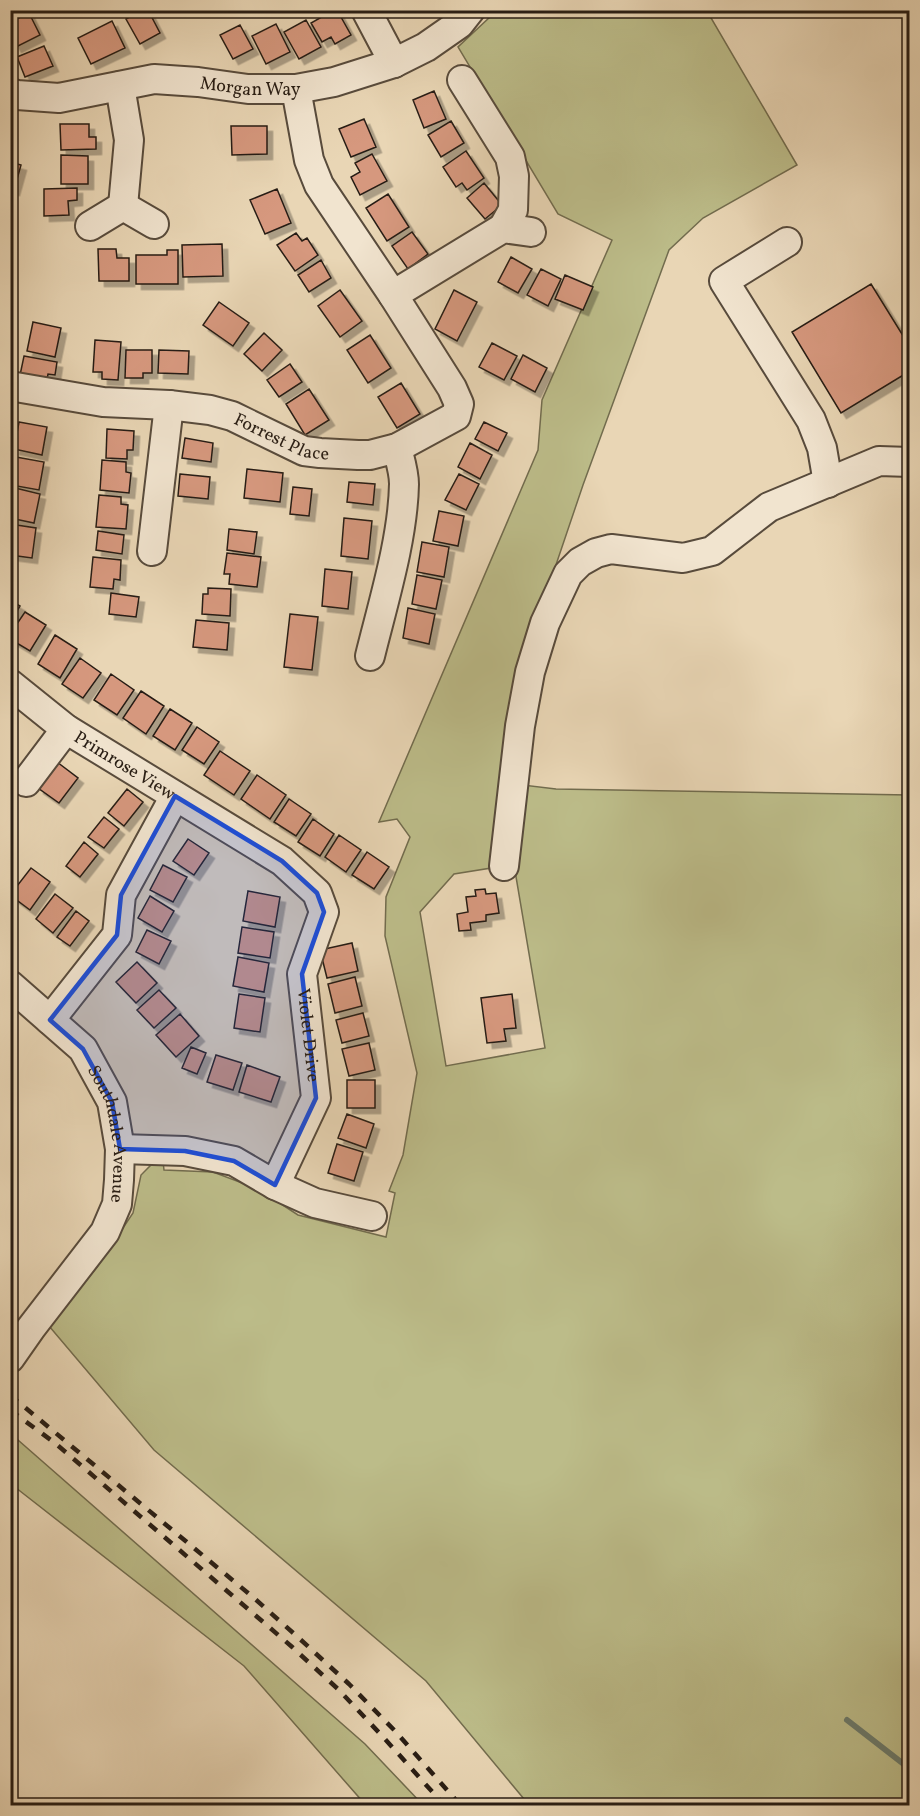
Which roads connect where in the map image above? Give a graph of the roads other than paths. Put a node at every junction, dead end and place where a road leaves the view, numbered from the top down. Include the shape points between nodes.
1 (366, 10) edge
2 (470, 10) edge
3 (394, 63) junction
4 (462, 80) dead end
5 (120, 86) junction
6 (296, 89) junction
7 (10, 93) edge
8 (123, 206) junction
9 (154, 224) dead end
10 (90, 226) dead end
11 (503, 228) junction
12 (531, 232) dead end
13 (787, 242) dead end
14 (393, 295) junction
15 (10, 386) edge
16 (169, 405) junction
17 (397, 448) junction
18 (909, 462) edge
19 (828, 483) junction
20 (152, 551) dead end
21 (370, 656) dead end
22 (10, 684) edge
23 (66, 729) junction
24 (26, 782) dead end
25 (175, 796) junction
26 (504, 866) dead end
27 (10, 985) edge
28 (50, 1020) junction
29 (120, 1149) junction
30 (275, 1185) junction
31 (372, 1216) dead end
32 (10, 1358) edge

1 - 3 street
2 - 3 street, Morgan Way via 451,30
3 - 6 street, Morgan Way
4 - 11 street via 510,157 513,210
5 - 6 street, Morgan Way via 154,79 248,89
5 - 7 street, Morgan Way via 59,98
5 - 8 street via 129,140
6 - 14 street, Forrest Place via 309,159 319,185
8 - 9 street
8 - 10 street
11 - 12 street
11 - 14 street
13 - 19 street via 724,281 811,420 822,448
14 - 17 street, Forrest Place via 459,404 456,416
15 - 16 street, Forrest Place via 103,402
16 - 17 street, Forrest Place via 232,416 304,451 358,456
16 - 20 street
17 - 21 street via 404,483 401,512 394,560
18 - 19 street via 879,461
19 - 26 street via 769,507 712,551 683,558 612,549 596,553 567,574 544,622 530,672
22 - 23 street, Primrose View
23 - 24 street
23 - 25 street, Primrose View
25 - 28 street, Primrose View via 122,895 117,935
25 - 30 street, Violet Drive via 282,861 317,892 324,912 302,974 316,1098
27 - 28 street, Southdale Avenue
28 - 29 street, Southdale Avenue via 83,1049 112,1102
29 - 30 street via 185,1151 234,1161
29 - 32 street, Southdale Avenue via 117,1204 105,1232
30 - 31 street via 315,1203

